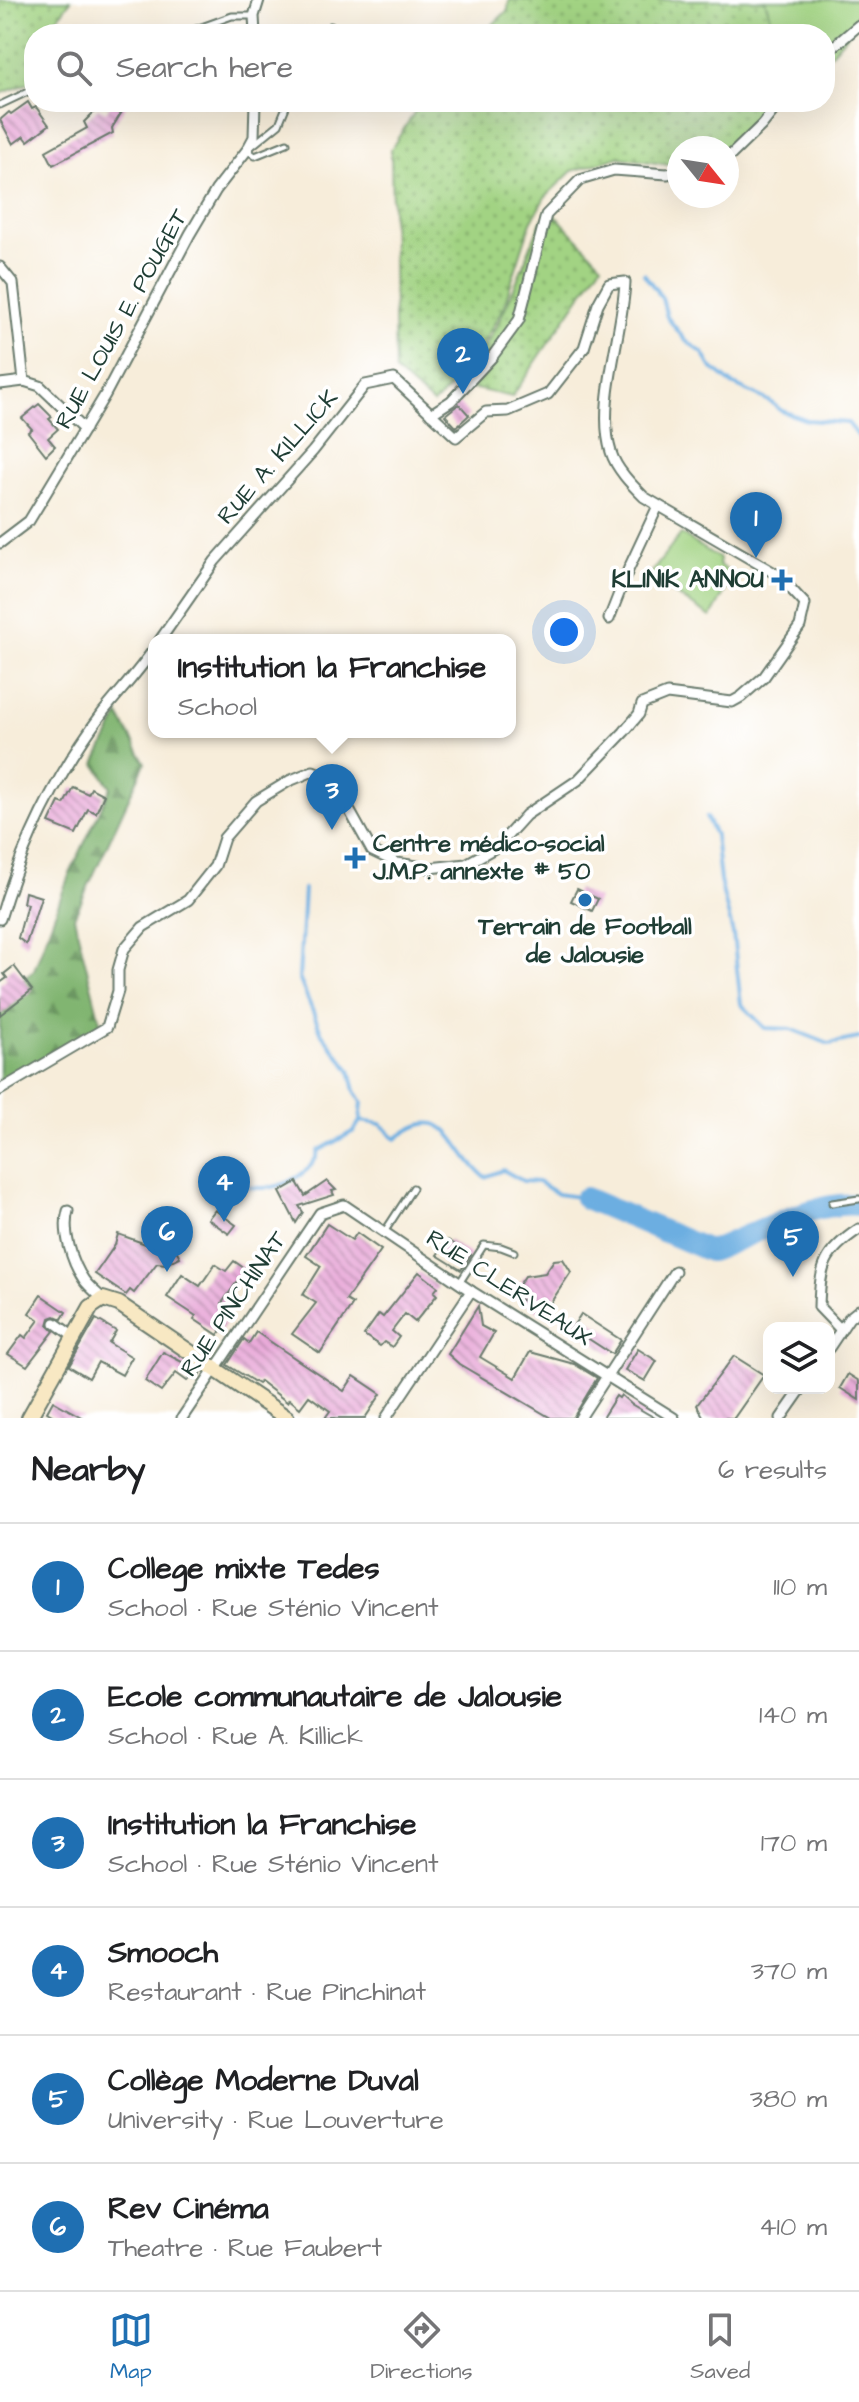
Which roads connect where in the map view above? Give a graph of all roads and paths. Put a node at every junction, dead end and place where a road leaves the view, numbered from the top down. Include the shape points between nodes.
1 (259, 0) edge
2 (254, 16) junction
3 (210, 24) edge
4 (254, 24) edge
5 (859, 25) edge
6 (835, 45) edge
7 (24, 94) edge
8 (0, 105) edge
9 (255, 112) edge
10 (284, 112) edge
11 (772, 112) edge
12 (287, 143) dead end
13 (739, 147) edge
14 (247, 150) junction
15 (667, 174) edge
16 (0, 267) edge
17 (24, 381) junction
18 (0, 384) edge
19 (431, 414) junction
20 (85, 429) junction
21 (658, 506) junction
22 (0, 543) edge
23 (609, 619) dead end
24 (164, 634) edge
25 (148, 657) edge
26 (0, 919) edge
27 (0, 1090) edge
28 (413, 1188) dead end
29 (859, 1199) edge
30 (832, 1203) dead end
31 (68, 1211) dead end
32 (320, 1213) joint
33 (859, 1229) edge
34 (385, 1231) junction
35 (514, 1252) dead end
36 (675, 1271) dead end
37 (460, 1283) junction
38 (471, 1291) junction
39 (97, 1303) junction
40 (859, 1310) edge
41 (55, 1323) dead end
42 (841, 1330) junction
43 (74, 1337) junction
44 (835, 1339) edge
45 (214, 1368) junction
46 (607, 1376) junction
47 (798, 1394) edge
48 (29, 1418) edge
49 (182, 1418) edge
50 (287, 1418) edge
51 (386, 1418) edge
52 (580, 1418) edge
53 (674, 1418) edge
54 (781, 1418) edge

1 - 2 street
2 - 3 lane
2 - 4 street
5 - 6 street
7 - 8 lane
9 - 14 street, RUE LOUIS E. POUGET via 254,137
10 - 14 lane via 279,124
11 - 13 street
12 - 14 lane via 255,156
14 - 20 street, RUE LOUIS E. POUGET via 190,234
15 - 19 street via 614,170 580,180 546,215 519,320 451,401
16 - 17 street via 13,283
17 - 18 street
17 - 20 street via 40,386
19 - 21 street, RUE A. KILLICK via 456,437 486,412 508,411 548,394 584,348 609,284 625,282 607,407 611,452 627,479
19 - 24 street, RUE A. KILLICK via 394,379 365,385 215,561
20 - 22 street, RUE LOUIS E. POUGET via 29,521
21 - 23 street
21 - 27 street via 778,575 805,604 800,626 752,689 732,702 667,694 642,704 624,732 578,780 526,815 498,846 466,864 430,868 397,863 372,851 332,779 313,771 289,781 256,801 224,838 215,866 188,900 143,927 124,949 107,1027
25 - 26 street via 104,712 33,827
28 - 34 lane
29 - 30 lane
31 - 39 street via 64,1222 70,1245
32 - 34 street, RUE CLERVEAUX via 344,1205
32 - 45 street, RUE PINCHINAT
33 - 42 street via 825,1259 820,1282 819,1307
34 - 37 street, RUE CLERVEAUX
35 - 37 lane via 484,1245
36 - 46 street
37 - 38 street, RUE CLERVEAUX
38 - 46 street, RUE CLERVEAUX
38 - 51 street
39 - 43 main road
39 - 45 main road via 119,1304
40 - 42 street
41 - 43 street
42 - 44 street
43 - 48 main road
45 - 49 street, RUE PINCHINAT
45 - 50 main road
46 - 52 street
46 - 53 street, RUE CLERVEAUX
47 - 54 street

